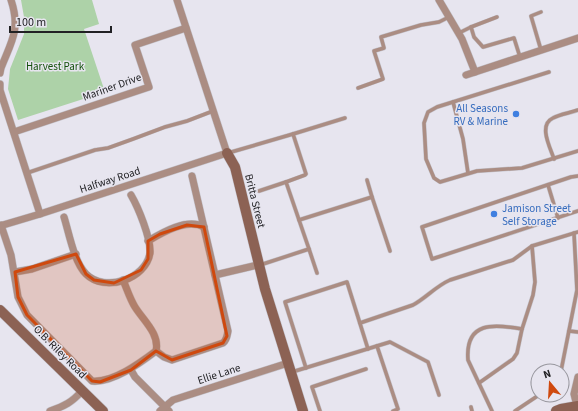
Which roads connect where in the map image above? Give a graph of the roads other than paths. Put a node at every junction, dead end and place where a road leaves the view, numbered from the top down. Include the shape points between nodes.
1 (11, 0) edge
2 (177, 0) edge
3 (439, 0) edge
4 (541, 12) dead end
5 (449, 17) junction
6 (497, 17) dead end
7 (471, 27) junction
8 (186, 28) junction
9 (459, 33) junction
10 (578, 38) edge
11 (541, 50) junction
12 (520, 57) junction
13 (0, 70) edge
14 (475, 72) junction
15 (549, 72) dead end
16 (466, 75) dead end
17 (0, 84) edge
18 (358, 88) dead end
19 (453, 102) junction
20 (578, 110) edge
21 (213, 111) junction
22 (345, 118) dead end
23 (14, 132) junction
24 (293, 134) junction
25 (578, 151) edge
26 (227, 153) junction
27 (554, 159) junction
28 (27, 173) junction
29 (468, 173) junction
30 (192, 176) dead end
31 (578, 176) edge
32 (367, 180) dead end
33 (286, 182) junction
34 (548, 185) junction
35 (259, 191) dead end
36 (131, 195) dead end
37 (372, 197) junction
38 (578, 211) edge
39 (40, 214) junction
40 (64, 217) dead end
41 (558, 218) junction
42 (299, 220) junction
43 (0, 226) edge
44 (204, 227) junction
45 (576, 233) edge
46 (148, 241) junction
47 (532, 246) junction
48 (309, 249) junction
49 (390, 252) dead end
50 (76, 254) junction
51 (258, 265) junction
52 (14, 272) junction
53 (317, 273) dead end
54 (215, 275) junction
55 (123, 280) junction
56 (0, 310) edge
57 (360, 322) junction
58 (522, 329) junction
59 (569, 331) junction
60 (578, 332) edge
61 (377, 346) junction
62 (368, 349) junction
63 (156, 351) junction
64 (563, 363) edge
65 (290, 368) junction
66 (306, 368) junction
67 (366, 368) dead end
68 (131, 370) junction
69 (578, 377) edge
70 (479, 383) junction
71 (82, 391) junction
72 (439, 395) dead end
73 (530, 401) edge
74 (577, 406) edge
75 (165, 410) edge
76 (50, 411) edge
77 (103, 411) edge
78 (303, 411) edge
79 (320, 411) edge
80 (393, 411) edge
81 (492, 411) edge
82 (515, 411) edge
83 (556, 411) edge

1 - 13 street via 15,13 15,33
2 - 8 street, Britta Street
3 - 5 street
4 - 11 lane via 531,16
5 - 9 street
5 - 18 lane via 381,38 384,48 374,51 383,79
6 - 7 lane
7 - 9 lane
7 - 12 lane via 474,37 483,47 514,38
8 - 21 street, Britta Street
8 - 23 street, Mariner Drive via 135,45 149,86
9 - 14 street
10 - 11 street
11 - 12 street
12 - 14 street
14 - 16 street
15 - 19 lane
17 - 23 street
19 - 29 lane via 463,139
19 - 29 lane via 428,112 424,122 426,159 434,178 440,182
20 - 27 lane via 552,118 547,123 545,130
21 - 26 street, Britta Street
21 - 28 lane
22 - 24 lane
23 - 28 street
24 - 26 lane
24 - 33 lane via 306,174
25 - 27 lane
26 - 39 street, Halfway Road
26 - 51 street, Britta Street via 235,167
27 - 29 lane via 522,168
28 - 39 street
30 - 44 street
31 - 34 lane
32 - 37 lane
33 - 35 lane
33 - 42 lane
34 - 41 lane
34 - 41 lane via 422,227 424,234 432,259
36 - 46 street
37 - 42 lane
37 - 49 lane
38 - 41 lane
39 - 43 street, Halfway Road
40 - 50 street
42 - 48 lane
43 - 52 street via 11,255
44 - 46 street via 199,224 177,227
44 - 54 street
45 - 47 lane
45 - 59 lane via 577,290
46 - 55 street via 150,251 145,265
47 - 57 lane via 513,260 443,283 413,305
47 - 58 lane via 535,282
48 - 51 lane
48 - 53 lane
50 - 52 street via 32,269
50 - 55 street via 81,267 94,280 114,283
51 - 54 street
51 - 65 street, Britta Street
52 - 68 street via 18,297 27,315 92,381 100,382
54 - 63 street via 228,331 226,340 172,360
55 - 63 street via 134,306 154,334 157,342
56 - 71 street, O.B. Riley Road
57 - 62 lane
57 - 66 lane via 347,282 285,302
58 - 70 lane via 517,353 513,359
58 - 70 lane via 490,325 472,337 467,352 468,360
59 - 60 lane
59 - 64 lane
61 - 62 lane
61 - 72 lane via 390,342 428,362
61 - 80 lane via 398,409
62 - 66 lane
63 - 68 street
65 - 66 lane
65 - 75 street, Ellie Lane via 173,400
65 - 78 street, Britta Street
67 - 79 lane via 312,386
68 - 75 street
69 - 74 street via 574,394
70 - 81 lane
71 - 76 street via 72,402
71 - 77 street, O.B. Riley Road
73 - 82 lane
74 - 83 street

